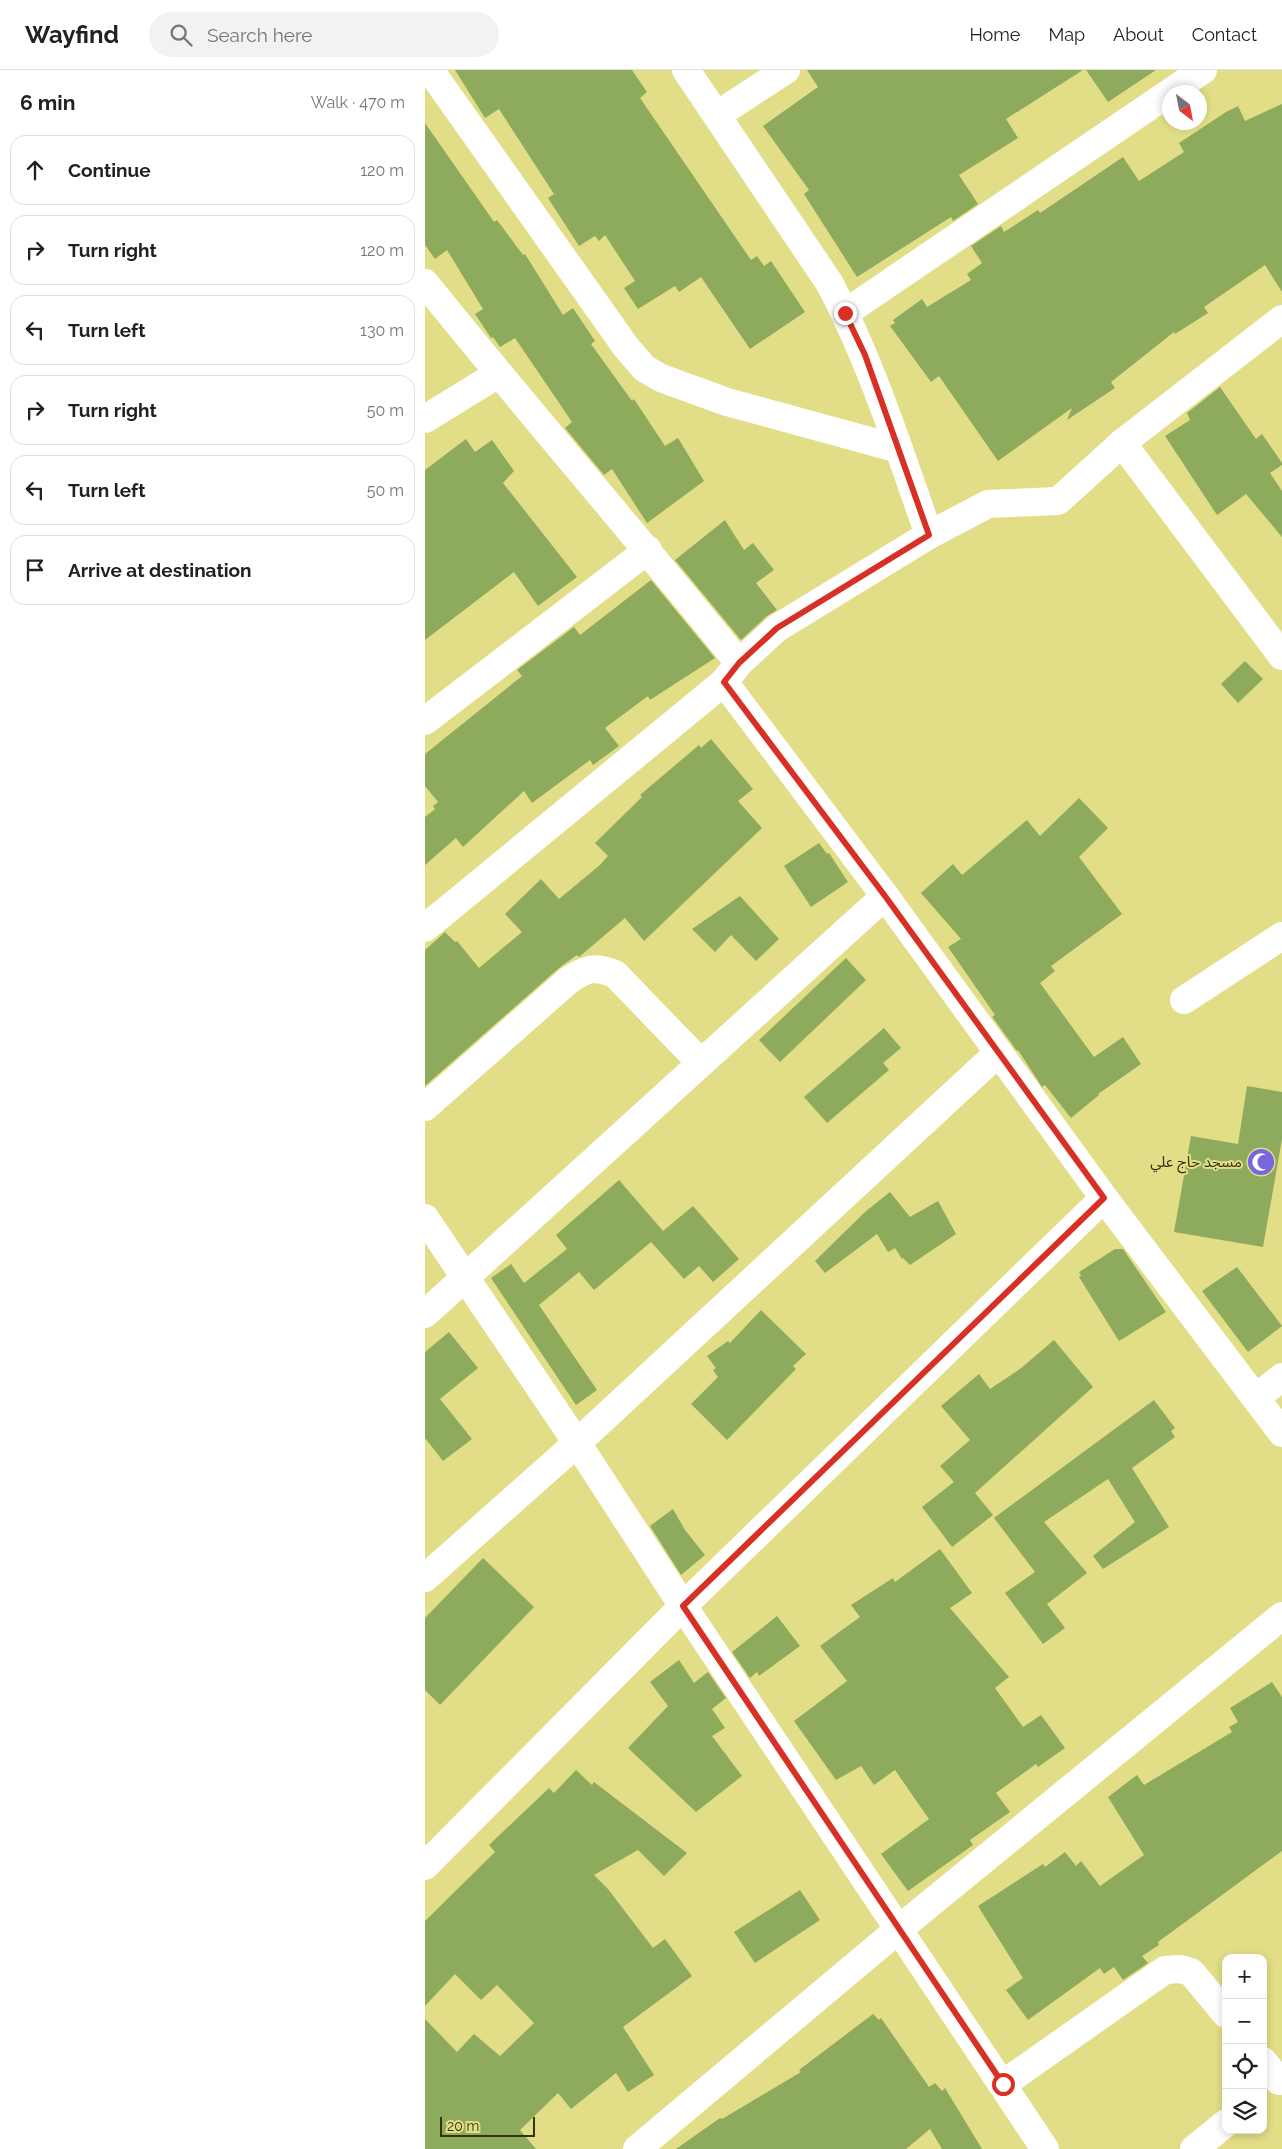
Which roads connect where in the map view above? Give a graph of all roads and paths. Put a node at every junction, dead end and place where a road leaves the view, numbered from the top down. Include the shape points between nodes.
1 (430, 70) edge
2 (686, 70) edge
3 (786, 70) edge
4 (1203, 70) edge
5 (717, 115) junction
6 (425, 283) edge
7 (845, 313) junction
8 (1282, 319) edge
9 (498, 374) junction
10 (425, 419) edge
11 (1122, 443) junction
12 (899, 450) junction
13 (929, 535) junction
14 (648, 550) junction
15 (1282, 656) edge
16 (732, 672) junction
17 (425, 721) edge
18 (885, 896) junction
19 (425, 928) edge
20 (1282, 936) edge
21 (1184, 1000) dead end
22 (998, 1053) junction
23 (701, 1063) junction
24 (425, 1106) edge
25 (1104, 1198) junction
26 (425, 1218) edge
27 (465, 1278) junction
28 (425, 1314) edge
29 (1282, 1377) edge
30 (1256, 1398) junction
31 (1282, 1434) edge
32 (577, 1443) junction
33 (425, 1578) edge
34 (683, 1606) junction
35 (1282, 1616) edge
36 (425, 1866) edge
37 (899, 1929) junction
38 (1222, 2009) edge
39 (1003, 2084) junction
40 (1222, 2126) edge
41 (637, 2149) edge
42 (1045, 2149) edge
43 (1194, 2149) edge

1 - 12 street via 644,368 661,378 727,402
2 - 5 street
3 - 5 street
4 - 7 street
5 - 7 street via 830,284
6 - 9 street
7 - 12 street via 865,355
8 - 11 street
9 - 10 street
9 - 14 street
11 - 13 street via 1058,501 988,504
11 - 15 street
12 - 13 street
13 - 16 street via 777,628
14 - 16 street
14 - 17 street
16 - 18 street
16 - 19 street
18 - 22 street
18 - 23 street
20 - 21 street
22 - 25 street
22 - 32 street
23 - 24 street via 615,974 601,969 583,970
23 - 27 street
25 - 30 street
25 - 34 street
26 - 27 street
27 - 28 street
27 - 32 street
29 - 30 street
30 - 31 street
32 - 33 street
32 - 34 street
34 - 36 street
34 - 37 street
35 - 37 street
37 - 39 street
37 - 41 street
38 - 39 street via 1191,1972 1165,1970
39 - 42 street
40 - 43 street

